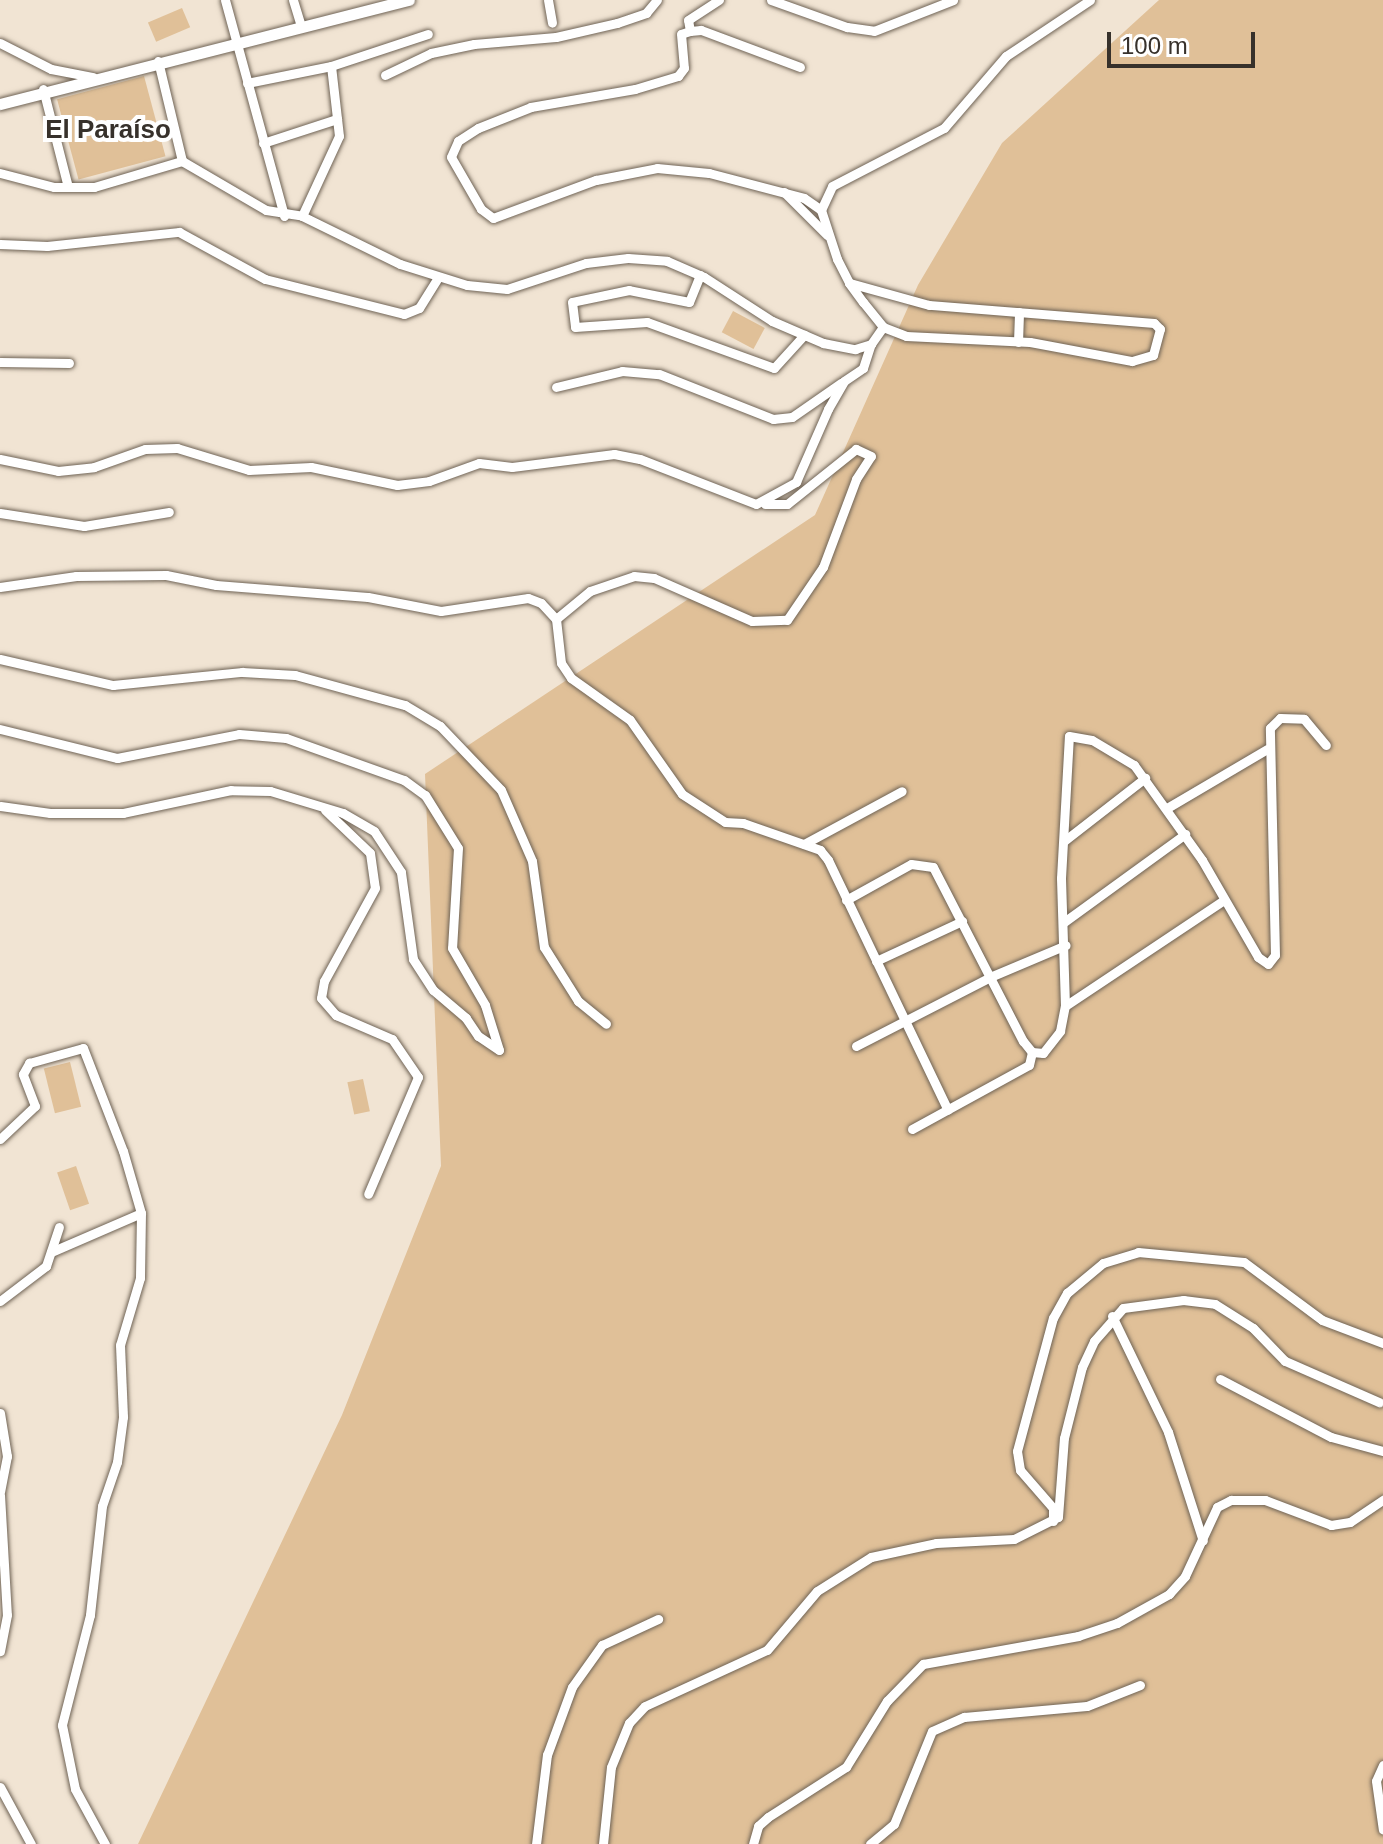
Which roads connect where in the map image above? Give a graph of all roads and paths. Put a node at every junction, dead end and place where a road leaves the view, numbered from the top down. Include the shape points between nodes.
1 (225, 0) edge
2 (293, 0) edge
3 (409, 0) edge
4 (548, 0) edge
5 (646, 0) edge
6 (657, 0) edge
7 (719, 0) edge
8 (771, 0) edge
9 (953, 0) edge
10 (1090, 0) edge
11 (646, 13) junction
12 (552, 23) dead end
13 (301, 27) junction
14 (690, 31) junction
15 (428, 34) dead end
16 (0, 43) edge
17 (236, 43) junction
18 (158, 61) junction
19 (331, 66) junction
20 (800, 67) dead end
21 (385, 75) dead end
22 (93, 77) junction
23 (247, 83) junction
24 (43, 89) junction
25 (0, 104) edge
26 (337, 119) junction
27 (263, 143) junction
28 (182, 161) junction
29 (0, 173) edge
30 (68, 187) junction
31 (784, 192) junction
32 (821, 210) junction
33 (284, 216) junction
34 (302, 216) junction
35 (829, 236) junction
36 (0, 244) edge
37 (700, 275) junction
38 (438, 277) junction
39 (849, 283) junction
40 (1019, 312) junction
41 (883, 327) junction
42 (804, 335) junction
43 (1018, 342) junction
44 (871, 344) junction
45 (0, 362) edge
46 (69, 363) dead end
47 (844, 381) junction
48 (556, 387) dead end
49 (0, 459) edge
50 (756, 504) junction
51 (169, 512) dead end
52 (0, 513) edge
53 (0, 587) edge
54 (556, 619) junction
55 (0, 659) edge
56 (0, 729) edge
57 (1326, 745) dead end
58 (1267, 749) junction
59 (1145, 778) junction
60 (902, 791) dead end
61 (319, 805) junction
62 (0, 806) edge
63 (1167, 808) junction
64 (1185, 834) junction
65 (1064, 841) junction
66 (804, 844) junction
67 (846, 900) junction
68 (1224, 900) junction
69 (962, 921) junction
70 (1064, 922) junction
71 (1066, 945) junction
72 (876, 961) junction
73 (990, 977) junction
74 (1065, 1006) junction
75 (907, 1019) junction
76 (606, 1024) dead end
77 (856, 1046) dead end
78 (1032, 1052) junction
79 (948, 1110) junction
80 (912, 1129) dead end
81 (0, 1139) edge
82 (368, 1194) dead end
83 (141, 1213) junction
84 (59, 1227) dead end
85 (51, 1252) junction
86 (0, 1301) edge
87 (1112, 1316) junction
88 (1383, 1343) edge
89 (1220, 1379) dead end
90 (1379, 1402) dead end
91 (0, 1413) edge
92 (1383, 1451) edge
93 (0, 1493) edge
94 (1383, 1500) edge
95 (1053, 1521) junction
96 (1203, 1541) junction
97 (658, 1619) dead end
98 (0, 1651) edge
99 (1140, 1685) dead end
100 (1383, 1765) edge
101 (0, 1787) edge
102 (1383, 1830) edge
103 (31, 1844) edge
104 (105, 1844) edge
105 (536, 1844) edge
106 (603, 1844) edge
107 (753, 1844) edge
108 (870, 1844) edge

1 - 17 street
2 - 13 street
3 - 13 street
4 - 12 street
5 - 11 street
6 - 11 street
7 - 14 street via 688,20
8 - 9 street via 874,31
10 - 32 street via 1006,56 944,128 832,186
11 - 21 street via 556,37 431,53
13 - 17 street
14 - 20 street
14 - 31 street via 681,34 684,68 678,76 625,92 531,107 458,141 451,157 465,186 493,218 596,180 657,168 709,173
15 - 19 street
16 - 22 street via 51,69
17 - 18 street
17 - 23 street
18 - 22 street
18 - 28 street
19 - 23 street
19 - 26 street
22 - 24 street
23 - 27 street
24 - 25 street
24 - 30 street
26 - 27 street
26 - 34 street via 339,136
27 - 33 street
28 - 30 street via 94,187
28 - 33 street
29 - 30 street
31 - 32 street
31 - 35 street
32 - 35 street
33 - 34 street
34 - 38 street
35 - 39 street
36 - 38 street via 47,246 179,232 265,279 404,314 419,308
37 - 38 street via 667,261 628,258 586,263 507,289
37 - 42 street
37 - 42 street via 689,302 629,290 572,302 575,327 647,322 774,368
39 - 40 street via 908,301
39 - 41 street
40 - 43 street
40 - 43 street via 1154,323 1160,329 1153,355 1145,360
41 - 43 street via 924,339
41 - 44 street
42 - 44 street via 844,348
44 - 47 street via 863,368
45 - 46 street
47 - 48 street via 792,417 773,419 659,374 622,371
47 - 50 street via 796,482
49 - 50 street via 58,471 94,467 145,449 177,448 249,470 311,467 397,485 429,481 479,463 512,467 614,454
50 - 54 street via 787,504 856,449 871,456 856,479 823,567 787,620 752,621 654,578 634,576 590,591
51 - 52 street via 84,526
53 - 54 street via 76,576 166,575 368,597 441,611 508,601 541,603
54 - 66 street via 561,663 571,678 630,720 682,794 725,822
55 - 76 street via 113,685 242,672 295,675 405,705 440,726 501,790 532,861 544,947 578,1001
56 - 61 street via 117,758 239,734 286,738 404,780 425,795 458,848 450,939 485,1005 499,1050 433,990 413,959 401,872 389,850 374,831
57 - 58 street via 1313,724 1294,716 1270,728
58 - 63 street
58 - 68 street via 1274,825 1274,962 1258,957
59 - 63 street
59 - 65 street
59 - 65 street via 1134,765 1092,740 1069,736
60 - 66 street
61 - 62 street via 270,791 231,790 123,813 50,813
61 - 82 street via 370,853 375,869 375,888 324,981 321,998 336,1015 392,1039 412,1061 418,1077
63 - 64 street
64 - 68 street
64 - 70 street
65 - 70 street
66 - 67 street via 828,860
67 - 69 street via 911,864 923,863 933,867
67 - 72 street
68 - 74 street
69 - 72 street
69 - 73 street
70 - 71 street
71 - 73 street
71 - 74 street
72 - 75 street
73 - 75 street
73 - 78 street
74 - 78 street via 1052,1047
75 - 77 street
75 - 79 street
78 - 79 street via 1029,1065
79 - 80 street
81 - 83 street via 35,1106 23,1074 29,1063 83,1048
83 - 85 street
83 - 104 street via 140,1278 120,1345 123,1417 117,1462 102,1506 90,1615 62,1725 75,1789
84 - 85 street
85 - 86 street via 37,1277
87 - 90 street via 1137,1302 1215,1304 1253,1328 1285,1361
87 - 95 street via 1082,1367 1060,1463 1062,1502
87 - 96 street via 1168,1432
88 - 95 street via 1322,1320 1244,1262 1138,1252 1103,1263 1067,1293 1053,1318 1017,1451 1020,1470 1053,1508
89 - 92 street via 1331,1437
91 - 93 street via 7,1456
93 - 98 street via 7,1615
94 - 96 street via 1350,1522 1326,1525 1265,1500 1231,1500 1217,1507
95 - 106 street via 1014,1539 936,1543 871,1557 817,1591 767,1650 645,1706 629,1723 611,1767
96 - 107 street via 1169,1594 1117,1623 1078,1636 923,1664 887,1701 846,1767 768,1817 758,1826
97 - 105 street via 602,1645 572,1687 547,1755
99 - 108 street via 1087,1706 964,1717 932,1731 894,1824
100 - 102 street via 1376,1781
101 - 103 street

